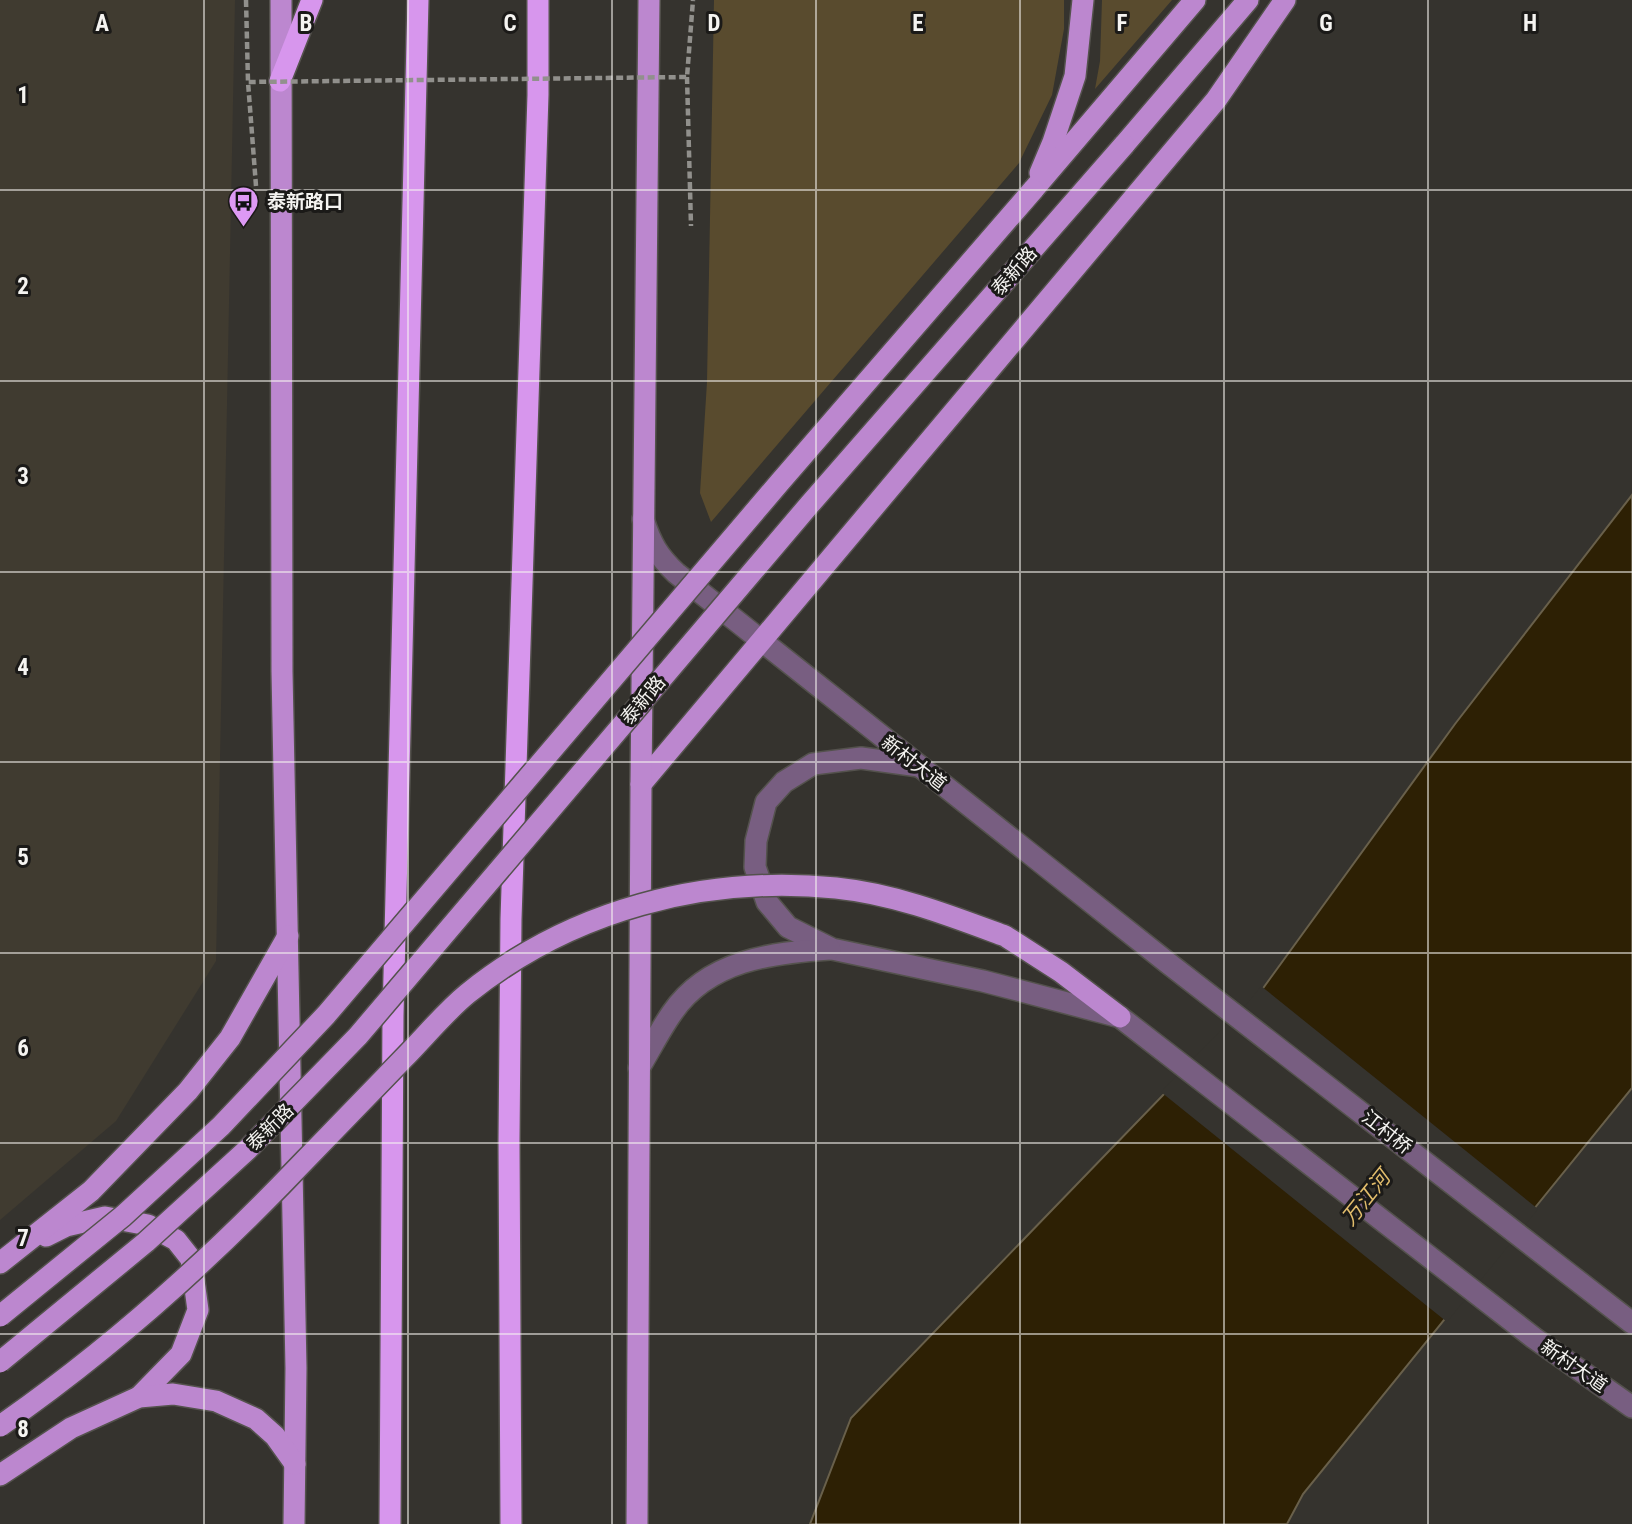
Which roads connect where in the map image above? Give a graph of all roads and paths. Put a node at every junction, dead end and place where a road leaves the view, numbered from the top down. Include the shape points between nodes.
1 (246, 0) edge
2 (281, 0) edge
3 (312, 0) edge
4 (418, 0) edge
5 (538, 0) edge
6 (649, 0) edge
7 (692, 0) edge
8 (1083, 0) edge
9 (1195, 0) edge
10 (1248, 0) edge
11 (1286, 0) edge
12 (687, 77) junction
13 (280, 81) junction
14 (248, 82) junction
15 (256, 186) dead end
16 (1033, 190) junction
17 (691, 226) dead end
18 (643, 519) junction
19 (760, 640) junction
20 (919, 766) junction
21 (640, 784) junction
22 (289, 934) junction
23 (832, 949) junction
24 (1204, 990) joint
25 (1120, 1017) junction
26 (639, 1068) junction
27 (18, 1249) junction
28 (0, 1264) edge
29 (0, 1316) edge
30 (1632, 1323) edge
31 (0, 1362) edge
32 (139, 1397) junction
33 (1632, 1407) edge
34 (0, 1426) edge
35 (295, 1464) junction
36 (0, 1475) edge
37 (294, 1524) edge
38 (390, 1524) edge
39 (511, 1524) edge
40 (637, 1524) edge

1 - 14 path
2 - 13 main road
3 - 13 highway
4 - 38 highway via 393,1016
5 - 39 highway via 511,919
6 - 18 main road
7 - 12 path, bridge
8 - 16 main road via 1075,76
9 - 16 main road, 泰新路
10 - 31 main road, 泰新路, bridge via 358,1036 177,1214
11 - 19 main road via 1216,100
12 - 14 path, bridge
12 - 17 path
13 - 22 main road via 282,672
14 - 15 path, bridge
16 - 29 main road, 泰新路, bridge via 326,1015 221,1126 123,1216
18 - 19 street, 新村大道 via 659,556
18 - 21 main road
19 - 20 street, 新村大道
19 - 21 main road
20 - 23 street via 861,758 813,764 784,782 766,802 755,867 767,902 788,927
20 - 24 street, 新村大道
21 - 26 main road
22 - 27 main road via 230,1038 188,1091 91,1191
22 - 35 main road
23 - 25 street via 983,981
23 - 26 street via 781,952 747,960 703,980 673,1011
24 - 30 street, 江村桥
25 - 33 street, 新村大道 via 1516,1325
25 - 34 main road, bridge via 1005,936 919,905 837,888 739,885 670,897 596,918 531,949 466,995 173,1289 54,1388
26 - 40 main road
27 - 28 main road
27 - 32 main road via 66,1226 105,1217 148,1225 176,1240 191,1259 198,1310 181,1354
32 - 35 main road via 173,1394 216,1401 256,1419
32 - 36 main road via 71,1428
35 - 37 main road

